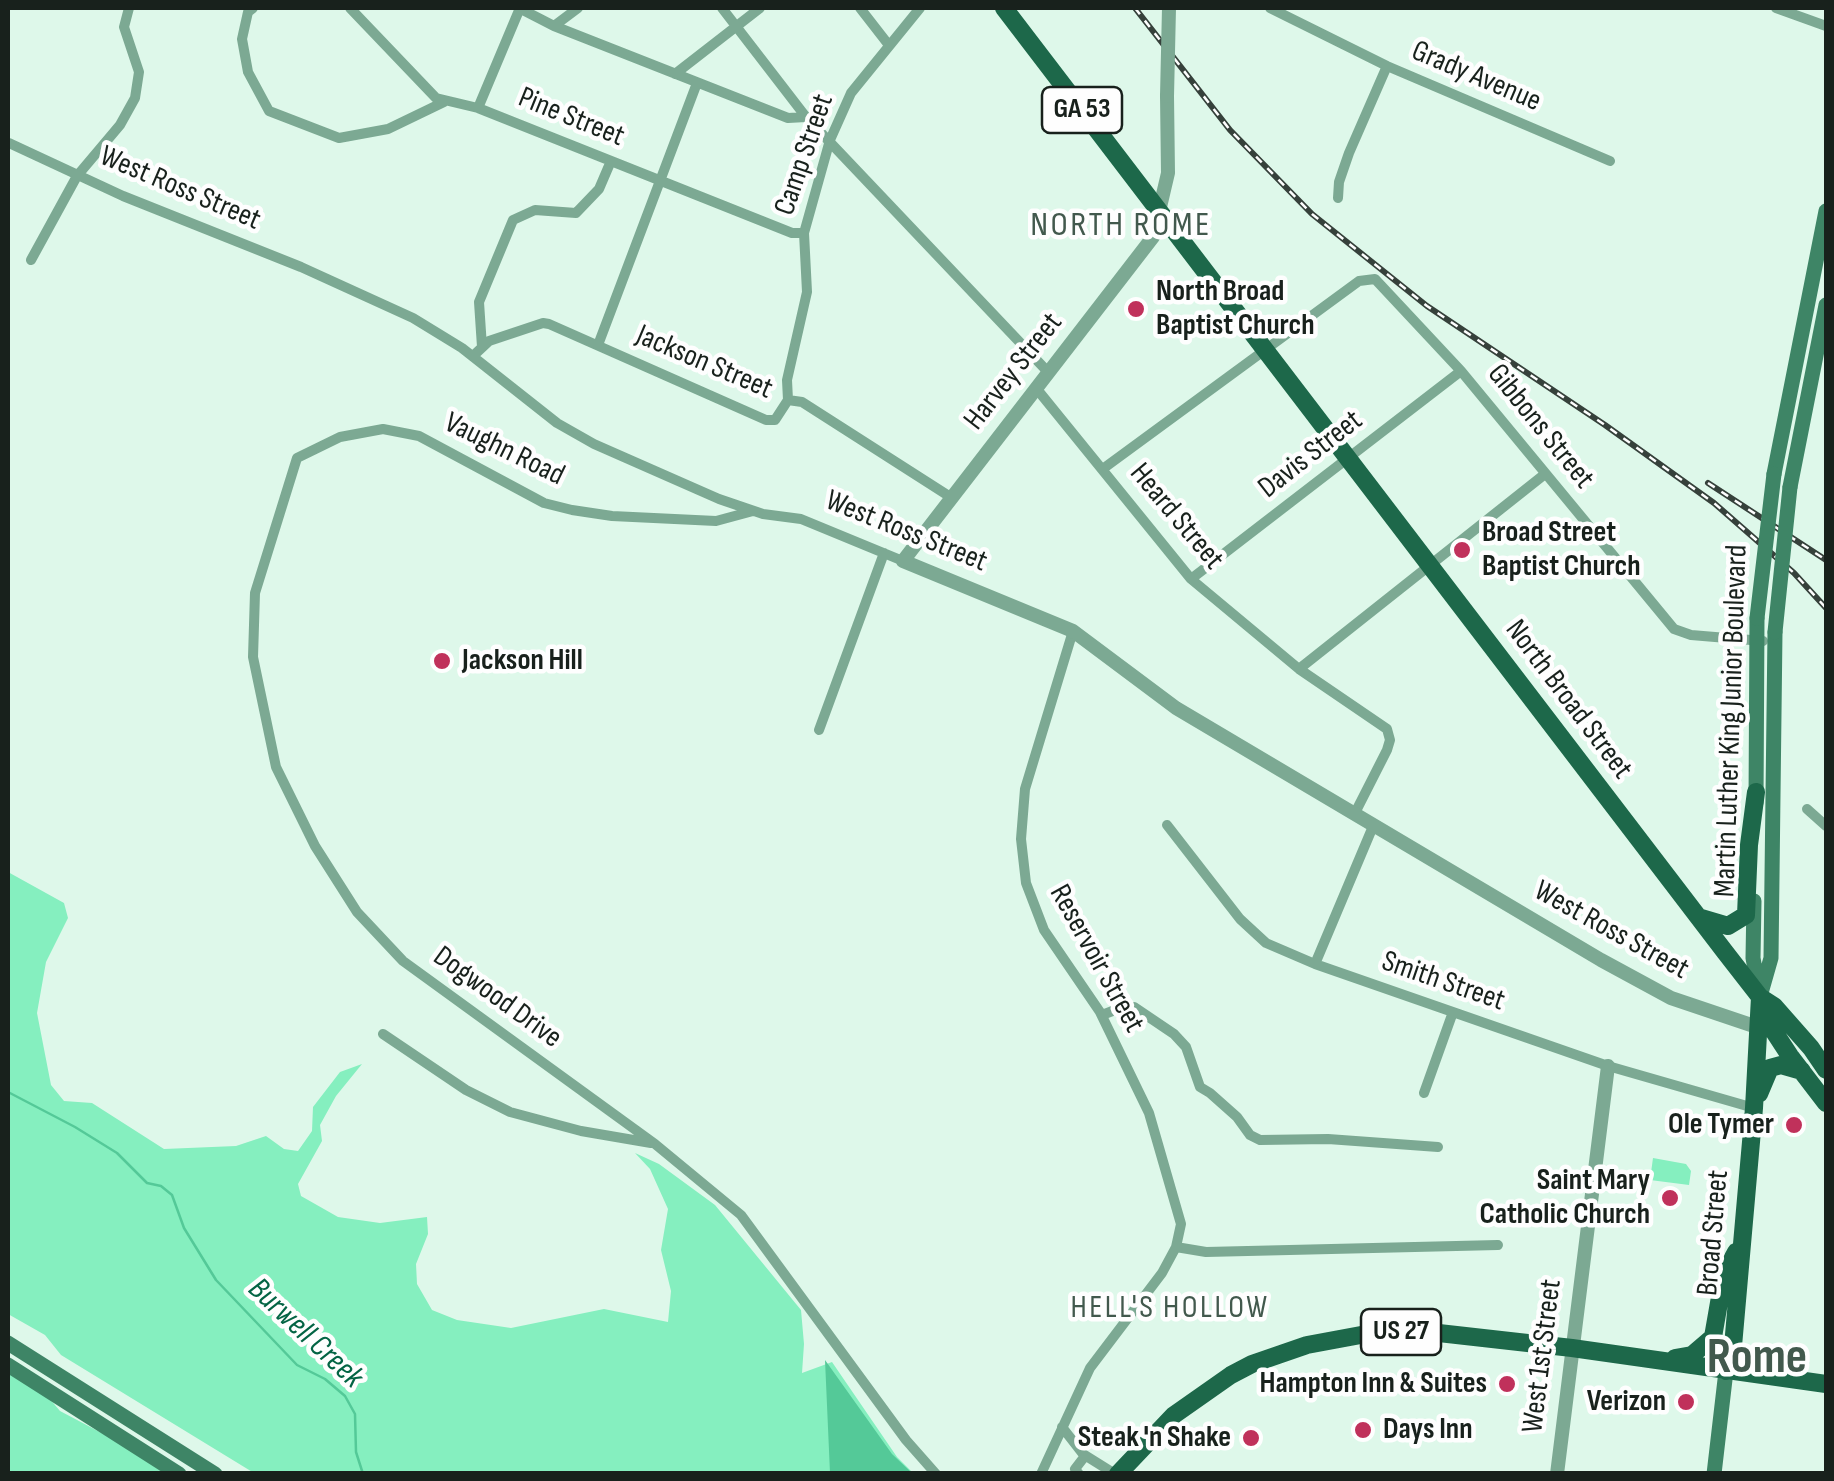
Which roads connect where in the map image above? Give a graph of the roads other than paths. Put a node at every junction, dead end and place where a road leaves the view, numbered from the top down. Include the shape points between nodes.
1 (129, 8) edge
2 (350, 8) edge
3 (519, 8) edge
4 (578, 8) edge
5 (722, 8) edge
6 (760, 8) edge
7 (860, 8) edge
8 (920, 8) edge
9 (1004, 8) edge
10 (1169, 8) edge
11 (1270, 8) edge
12 (1776, 8) edge
13 (249, 9) edge
14 (554, 26) junction
15 (736, 26) junction
16 (1826, 26) edge
17 (888, 44) junction
18 (1387, 66) junction
19 (675, 74) junction
20 (697, 83) junction
21 (444, 102) junction
22 (478, 108) junction
23 (806, 117) junction
24 (830, 140) junction
25 (10, 142) edge
26 (1610, 160) dead end
27 (611, 161) junction
28 (77, 176) junction
29 (661, 180) junction
30 (1338, 198) dead end
31 (1160, 212) junction
32 (1826, 212) edge
33 (804, 233) junction
34 (31, 260) dead end
35 (1826, 306) edge
36 (598, 345) junction
37 (482, 347) junction
38 (1264, 349) junction
39 (473, 356) junction
40 (1462, 371) junction
41 (1048, 372) junction
42 (1036, 388) junction
43 (788, 400) junction
44 (297, 458) joint
45 (1348, 458) junction
46 (1104, 468) junction
47 (1545, 474) junction
48 (952, 498) junction
49 (753, 511) junction
50 (884, 553) junction
51 (903, 561) junction
52 (1430, 565) junction
53 (1190, 580) junction
54 (1072, 632) junction
55 (1775, 637) junction
56 (1756, 640) junction
57 (1299, 669) junction
58 (819, 730) dead end
59 (1756, 792) junction
60 (1807, 809) dead end
61 (1356, 813) junction
62 (1374, 824) junction
63 (1167, 825) dead end
64 (1826, 826) edge
65 (1700, 917) junction
66 (1315, 964) junction
67 (1760, 996) junction
68 (1453, 1012) junction
69 (1102, 1015) junction
70 (1757, 1027) junction
71 (383, 1034) dead end
72 (1608, 1066) junction
73 (1826, 1070) edge
74 (1802, 1071) junction
75 (1424, 1093) dead end
76 (1826, 1103) edge
77 (1754, 1108) junction
78 (656, 1144) junction
79 (1438, 1147) dead end
80 (1741, 1243) junction
81 (1498, 1246) dead end
82 (1176, 1247) junction
83 (8, 1343) edge
84 (1572, 1348) junction
85 (1663, 1360) junction
86 (8, 1365) edge
87 (1726, 1371) junction
88 (1826, 1384) edge
89 (1062, 1427) junction
90 (1085, 1456) junction
91 (1077, 1471) edge
92 (180, 1474) edge
93 (215, 1474) edge
94 (936, 1474) edge
95 (1041, 1474) edge
96 (1060, 1474) edge
97 (1116, 1474) edge
98 (1557, 1474) edge
99 (1714, 1474) edge

1 - 28 street via 124,27 139,72 136,98
2 - 21 street
3 - 14 street
3 - 22 street
4 - 14 street
5 - 15 street
6 - 15 street
7 - 17 street
8 - 17 street, Camp Street
9 - 31 main road, North Broad Street / GA 53
10 - 31 street, Harvey Street, bridge via 1168,173
11 - 18 street, Grady Avenue
12 - 16 street
13 - 21 street via 242,39 248,72 269,112 339,138 388,129
14 - 19 street
15 - 19 street
15 - 23 street
17 - 24 street, Camp Street via 850,93
18 - 26 street, Grady Avenue
18 - 30 street via 1349,153
19 - 20 street
20 - 23 street via 788,118
20 - 29 street
21 - 22 street, Pine Street
22 - 27 street, Pine Street
23 - 24 street
24 - 33 street, Camp Street
24 - 41 street
25 - 28 street, West Ross Street
27 - 29 street, Pine Street
27 - 37 street via 599,189 576,213 535,210 513,220 479,302
28 - 34 street
28 - 39 street, West Ross Street via 354,289
29 - 33 street, Pine Street via 792,234
29 - 36 street
31 - 38 main road, North Broad Street / GA 53
31 - 41 street, Harvey Street via 1153,236
32 - 56 main road, Martin Luther King Junior Boulevard, bridge via 1774,474
33 - 43 street, Camp Street via 806,292
35 - 55 main road, Martin Luther King Junior Boulevard, bridge via 1790,487
36 - 37 street, Jackson Street via 542,323
36 - 43 street, Jackson Street via 766,420 775,420
37 - 39 street, Jackson Street
38 - 40 street, Gibbons Street via 1371,278
38 - 45 main road, North Broad Street / GA 53
38 - 46 street
39 - 49 street, West Ross Street via 574,434
40 - 45 street, Davis Street
40 - 47 street, Gibbons Street
41 - 42 street, Harvey Street
42 - 46 street, Heard Street
42 - 48 street, Harvey Street
43 - 48 street, Jackson Street via 802,402
44 - 49 street, Vaughn Road via 340,437 397,430 572,510 716,520
44 - 78 street, Dogwood Drive via 255,593 253,657 276,768 315,846 358,912 403,961
45 - 52 main road, North Broad Street / GA 53
45 - 53 street, Davis Street
46 - 53 street, Heard Street
47 - 52 street
47 - 56 street, Gibbons Street via 1674,629
48 - 51 street, Harvey Street
49 - 50 street, West Ross Street via 801,518
50 - 51 street, West Ross Street
50 - 58 street
51 - 54 street, West Ross Street
52 - 57 street
52 - 65 main road, North Broad Street / GA 53
53 - 57 street, Heard Street
54 - 61 street, West Ross Street via 1176,708
54 - 69 street, Reservoir Street via 1025,789 1021,839 1026,883 1044,930
55 - 56 street, Gibbons Street
55 - 67 main road, Martin Luther King Junior Boulevard via 1771,958
56 - 59 main road, Martin Luther King Junior Boulevard
57 - 61 street, Heard Street via 1390,733
59 - 65 main road via 1746,915 1733,926
59 - 67 main road, Martin Luther King Junior Boulevard via 1753,958
60 - 64 street
61 - 62 street, West Ross Street
62 - 66 street
62 - 70 street, West Ross Street via 1648,986
63 - 66 street, Smith Street via 1251,931
65 - 67 main road, North Broad Street / GA 53
66 - 68 street, Smith Street
67 - 70 main road, Broad Street
67 - 73 main road, GA 53
67 - 74 main road, Martin Luther King Junior Boulevard / GA 53 via 1773,1030
68 - 72 street, Smith Street
68 - 75 street
69 - 79 street via 1134,1007 1174,1034 1200,1088 1260,1140
69 - 82 street, Reservoir Street via 1164,1159 1180,1215
70 - 77 main road, Broad Street
71 - 78 street via 510,1112
72 - 77 street, Smith Street
72 - 84 street, West 1st Street
74 - 76 main road, Martin Luther King Junior Boulevard / GA 53
74 - 77 main road via 1770,1068
77 - 80 main road, Broad Street
78 - 94 street, Dogwood Drive via 741,1215
80 - 85 main road via 1724,1274 1713,1337 1692,1354
80 - 87 main road, Broad Street
81 - 82 street via 1206,1252
82 - 89 street via 1090,1368
83 - 93 main road
84 - 85 main road, US 27
84 - 97 main road, US 27 via 1421,1332 1307,1344 1208,1389
84 - 98 street, West 1st Street
85 - 87 main road, US 27
86 - 92 main road
87 - 88 main road, US 27
87 - 99 main road, Broad Street
89 - 90 street
89 - 95 street
90 - 91 street
90 - 97 street
91 - 96 street

